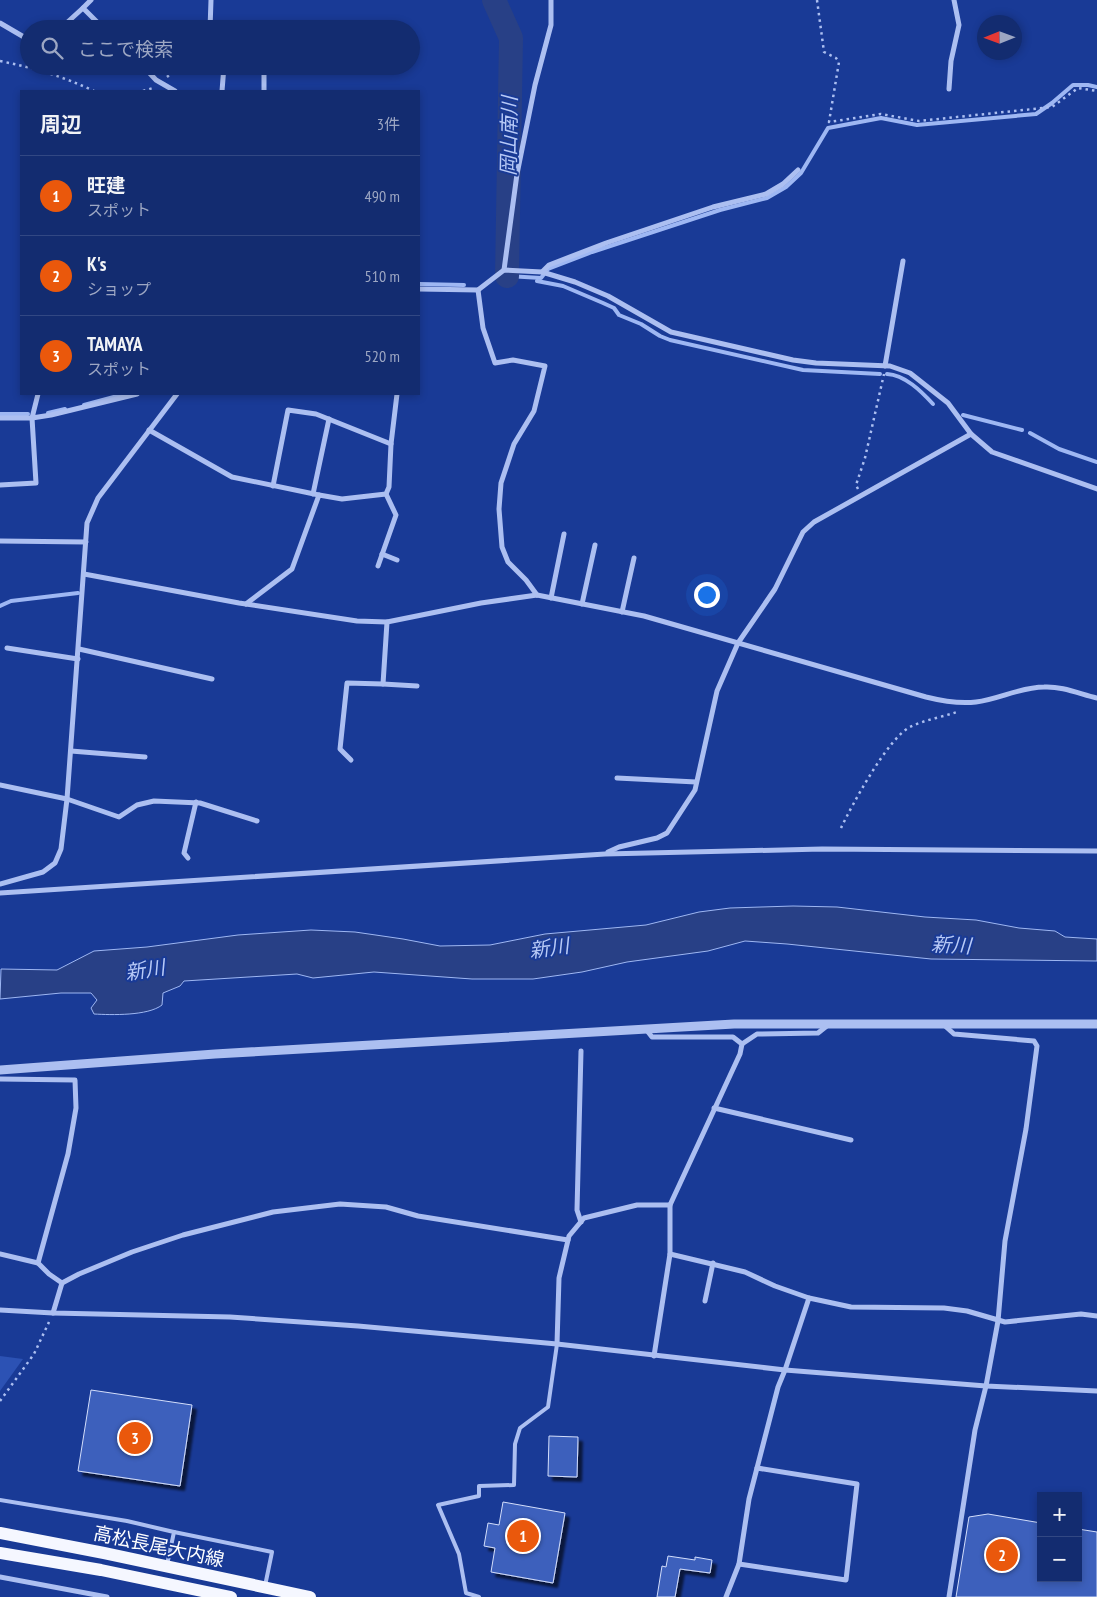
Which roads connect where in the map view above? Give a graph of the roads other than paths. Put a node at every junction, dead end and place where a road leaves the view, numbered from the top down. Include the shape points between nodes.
1 (91, 0) edge
2 (211, 0) edge
3 (551, 0) edge
4 (954, 0) edge
5 (83, 8) junction
6 (70, 20) edge
7 (95, 20) edge
8 (210, 20) edge
9 (0, 23) edge
10 (20, 35) edge
11 (151, 75) edge
12 (223, 75) edge
13 (264, 75) edge
14 (949, 89) dead end
15 (173, 90) edge
16 (222, 90) edge
17 (264, 90) edge
18 (798, 170) dead end
19 (903, 261) dead end
20 (504, 270) junction
21 (542, 272) junction
22 (420, 289) edge
23 (478, 290) junction
24 (885, 366) junction
25 (38, 395) edge
26 (133, 395) edge
27 (176, 395) edge
28 (397, 395) edge
29 (0, 418) edge
30 (32, 418) junction
31 (329, 419) junction
32 (149, 430) junction
33 (971, 434) junction
34 (391, 444) junction
35 (0, 485) edge
36 (273, 486) junction
37 (1097, 489) edge
38 (386, 494) junction
39 (316, 495) junction
40 (564, 534) dead end
41 (0, 541) edge
42 (86, 542) junction
43 (595, 545) dead end
44 (382, 554) junction
45 (634, 558) dead end
46 (397, 560) dead end
47 (378, 566) dead end
48 (84, 574) junction
49 (537, 595) junction
50 (551, 598) junction
51 (246, 604) junction
52 (582, 604) junction
53 (622, 612) junction
54 (387, 622) junction
55 (738, 643) junction
56 (8, 648) dead end
57 (79, 649) junction
58 (78, 659) junction
59 (212, 679) dead end
60 (383, 684) junction
61 (418, 686) dead end
62 (1097, 698) edge
63 (71, 751) junction
64 (144, 757) dead end
65 (351, 760) dead end
66 (617, 778) dead end
67 (696, 782) junction
68 (0, 784) edge
69 (67, 799) junction
70 (196, 802) junction
71 (257, 821) dead end
72 (1097, 851) edge
73 (605, 854) junction
74 (188, 858) dead end
75 (0, 884) edge
76 (0, 893) edge
77 (941, 1023) junction
78 (829, 1024) junction
79 (1097, 1024) edge
80 (645, 1028) junction
81 (742, 1044) junction
82 (581, 1051) dead end
83 (0, 1070) edge
84 (0, 1079) edge
85 (714, 1108) junction
86 (851, 1140) dead end
87 (670, 1205) junction
88 (580, 1222) junction
89 (568, 1240) junction
90 (0, 1254) edge
91 (670, 1254) junction
92 (38, 1263) junction
93 (713, 1263) junction
94 (62, 1283) junction
95 (809, 1298) junction
96 (705, 1301) dead end
97 (0, 1310) edge
98 (53, 1313) junction
99 (1097, 1316) edge
100 (998, 1321) junction
101 (557, 1344) junction
102 (654, 1356) junction
103 (785, 1370) junction
104 (986, 1386) junction
105 (1097, 1391) edge
106 (757, 1468) junction
107 (0, 1500) edge
108 (174, 1532) junction
109 (0, 1533) edge
110 (0, 1553) edge
111 (738, 1564) junction
112 (167, 1566) junction
113 (0, 1577) edge
114 (264, 1590) junction
115 (107, 1597) edge
116 (231, 1597) edge
117 (310, 1597) edge
118 (479, 1597) edge
119 (726, 1597) edge
120 (949, 1597) edge

1 - 5 street
2 - 8 street
3 - 20 street via 551,25 517,174
4 - 14 street via 959,25
5 - 6 street
5 - 7 street
9 - 10 street
11 - 15 street
12 - 16 street
13 - 17 street
18 - 21 street via 766,194 713,207 606,243 549,265
19 - 24 street
20 - 21 street
20 - 23 street
21 - 24 street via 608,296 670,332 792,360
22 - 23 street
23 - 49 street via 483,328 495,363 513,360 545,366 534,411 514,444 501,483 499,508 502,546 508,562
24 - 33 street via 910,373 948,403
25 - 30 street
26 - 30 street
27 - 32 street
28 - 34 street
29 - 30 street
30 - 35 street via 36,483
31 - 34 street
31 - 36 street via 288,410
31 - 39 street
32 - 36 street via 232,477
32 - 42 street via 98,498 87,523
33 - 37 street via 992,452
33 - 55 street via 814,522 803,532 775,589
34 - 38 street
36 - 39 street
38 - 39 street via 342,499
38 - 44 street via 396,515
39 - 51 street via 292,568
40 - 50 street
41 - 42 street
42 - 48 street
43 - 52 street
44 - 46 street
44 - 47 street
45 - 53 street
48 - 51 street
48 - 57 street
49 - 50 street
49 - 54 street
50 - 52 street
51 - 54 street via 357,621
52 - 53 street
53 - 55 street
54 - 60 street
55 - 62 street via 946,702 976,702 1044,687
55 - 67 street via 717,691
56 - 58 street
57 - 58 street
57 - 59 street
58 - 63 street
60 - 61 street
60 - 65 street via 347,683 340,749
63 - 64 street
63 - 69 street
66 - 67 street
67 - 73 street via 695,790 667,833
68 - 69 street
69 - 70 street via 119,816 138,805 154,801
69 - 75 street via 61,849 55,863 43,872
70 - 71 street
70 - 74 street via 184,853
72 - 73 street via 822,849
73 - 76 street
77 - 78 street
77 - 79 street
77 - 100 street via 954,1034 1034,1041 1037,1046 1026,1129 1005,1240
78 - 80 street
78 - 81 street via 818,1033 757,1034
80 - 81 street via 652,1037 733,1037
80 - 83 street
81 - 85 street
82 - 88 street via 577,1210
84 - 92 street via 75,1080 76,1108 68,1154
85 - 86 street
85 - 87 street
87 - 88 street via 637,1206 584,1218
87 - 91 street
88 - 89 street
89 - 94 street via 418,1216 386,1207 340,1204 273,1212 183,1235 132,1252
89 - 101 street via 559,1278
90 - 92 street
91 - 93 street
91 - 102 street
92 - 94 street
93 - 95 street via 745,1272
93 - 96 street
94 - 98 street
95 - 100 street via 851,1307 967,1310
95 - 103 street
97 - 98 street
98 - 101 street via 230,1317
99 - 100 street via 1081,1314
100 - 104 street
101 - 102 street
101 - 118 lane via 548,1407 520,1428 515,1444 514,1485 479,1486 479,1496 438,1505 459,1554 466,1593
102 - 103 street
103 - 104 street
103 - 106 street
104 - 105 street
104 - 120 street via 975,1430
106 - 111 street
106 - 111 street via 857,1484 846,1580
107 - 108 lane
108 - 112 lane
108 - 114 lane via 272,1552
109 - 112 main road, 高松長尾大内線
110 - 116 main road, 高松長尾大内線
111 - 119 street
112 - 114 main road, 高松長尾大内線
113 - 115 street
114 - 117 main road, 高松長尾大内線

